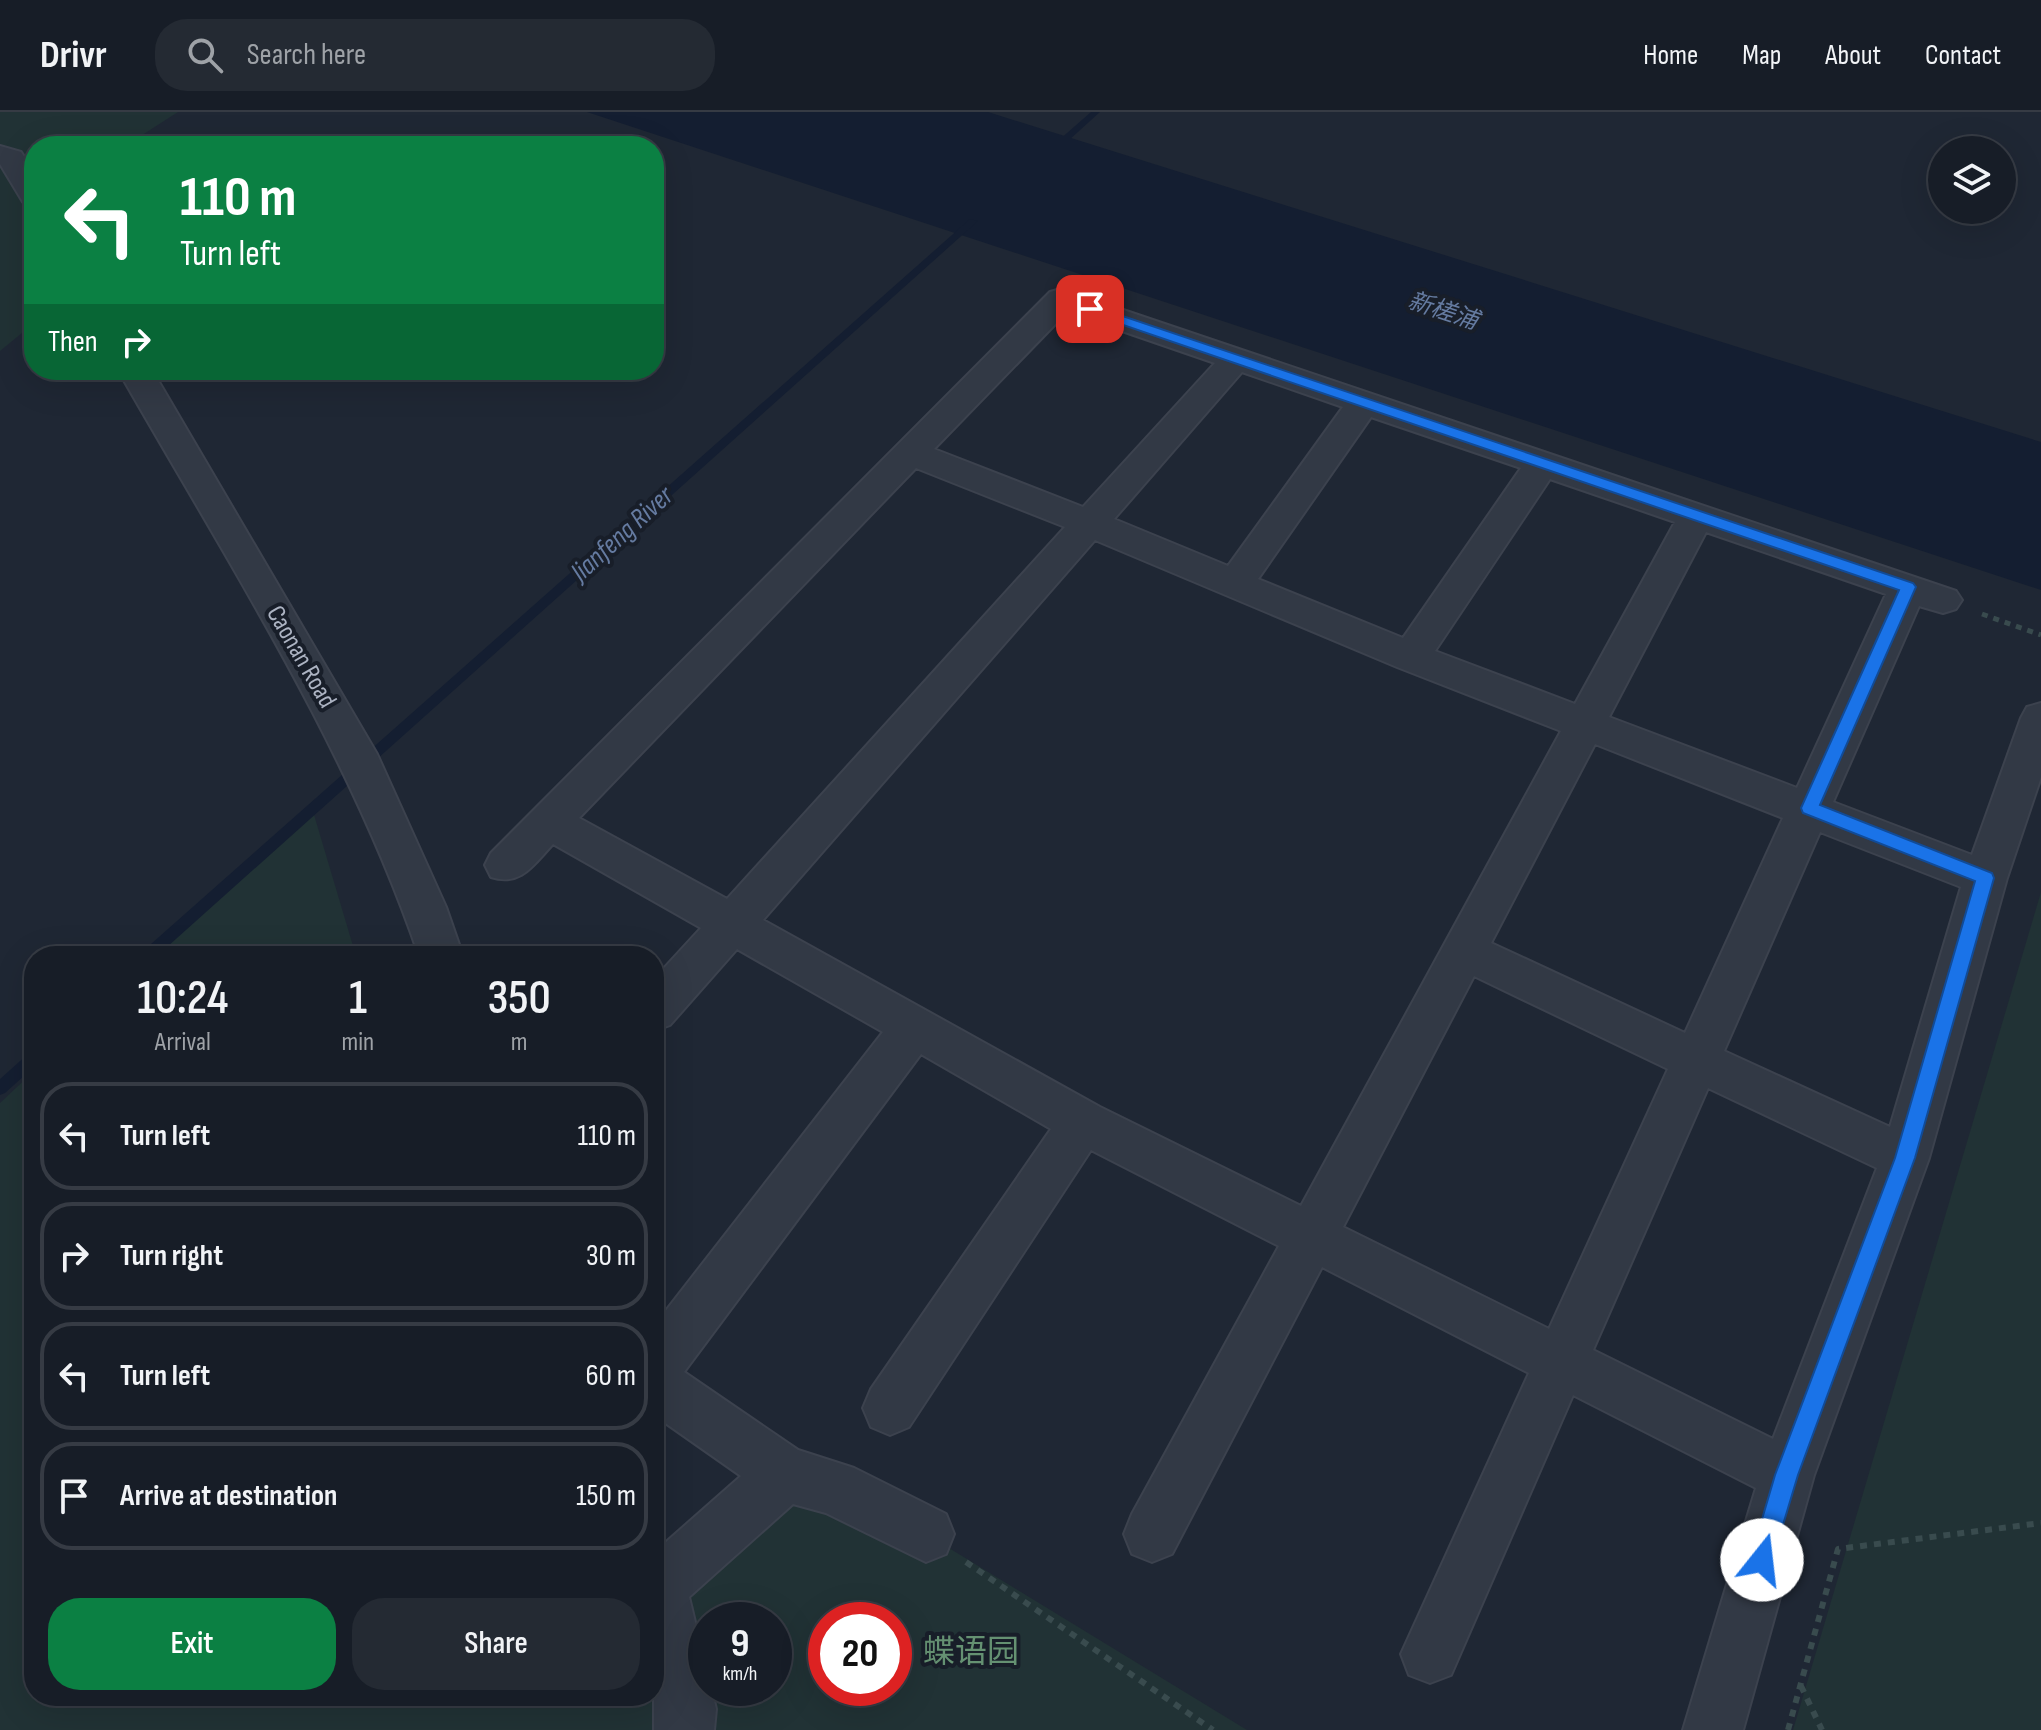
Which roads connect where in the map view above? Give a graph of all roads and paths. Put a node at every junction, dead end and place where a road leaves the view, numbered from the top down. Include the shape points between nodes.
1 (0, 155) edge
2 (24, 179) edge
3 (1236, 359) junction
4 (141, 380) edge
5 (1364, 402) junction
6 (910, 453) junction
7 (1543, 463) junction
8 (1697, 515) junction
9 (1089, 523) junction
10 (1235, 584) junction
11 (1926, 593) junction
12 (2041, 635) edge
13 (1411, 657) junction
14 (2041, 718) edge
15 (1585, 724) junction
16 (1810, 808) junction
17 (549, 821) junction
18 (506, 865) dead end
19 (1985, 878) junction
20 (731, 924) junction
21 (438, 946) edge
22 (1464, 951) junction
23 (664, 1000) edge
24 (914, 1027) junction
25 (1696, 1060) junction
26 (1083, 1122) junction
27 (1905, 1158) junction
28 (1311, 1236) junction
29 (664, 1356) edge
30 (1561, 1361) junction
31 (664, 1390) edge
32 (890, 1408) dead end
33 (785, 1474) junction
34 (1787, 1475) junction
35 (2041, 1523) edge
36 (926, 1534) joint
37 (1152, 1534) dead end
38 (664, 1571) edge
39 (664, 1612) edge
40 (1430, 1654) dead end
41 (1801, 1685) junction
42 (684, 1730) edge
43 (1213, 1730) edge
44 (1713, 1730) edge
45 (1788, 1730) edge
46 (1822, 1730) edge

1 - 2 street via 11,158
3 - 5 street
3 - 6 street via 1061,299
3 - 9 street
4 - 21 street, Caonan Road via 357,754
5 - 7 street
5 - 10 street
6 - 9 street
6 - 17 street
7 - 8 street
7 - 13 street
8 - 11 street
8 - 15 street
9 - 10 street
9 - 20 street
10 - 13 street
11 - 12 path
11 - 16 street
13 - 15 street
14 - 19 street
15 - 16 street
15 - 22 street
16 - 19 street
16 - 25 street
17 - 18 street
17 - 20 street
19 - 27 street
20 - 23 street
20 - 24 street
22 - 25 street
22 - 28 street
24 - 26 street
24 - 29 street
25 - 27 street
25 - 30 street
26 - 28 street
26 - 32 street
27 - 34 street
28 - 30 street
28 - 37 street
30 - 34 street
30 - 40 street
31 - 33 street
33 - 36 street via 834,1488
33 - 38 street
34 - 44 street
35 - 41 path via 1838,1549
36 - 43 path
39 - 42 street via 686,1709
41 - 45 path
41 - 46 path

